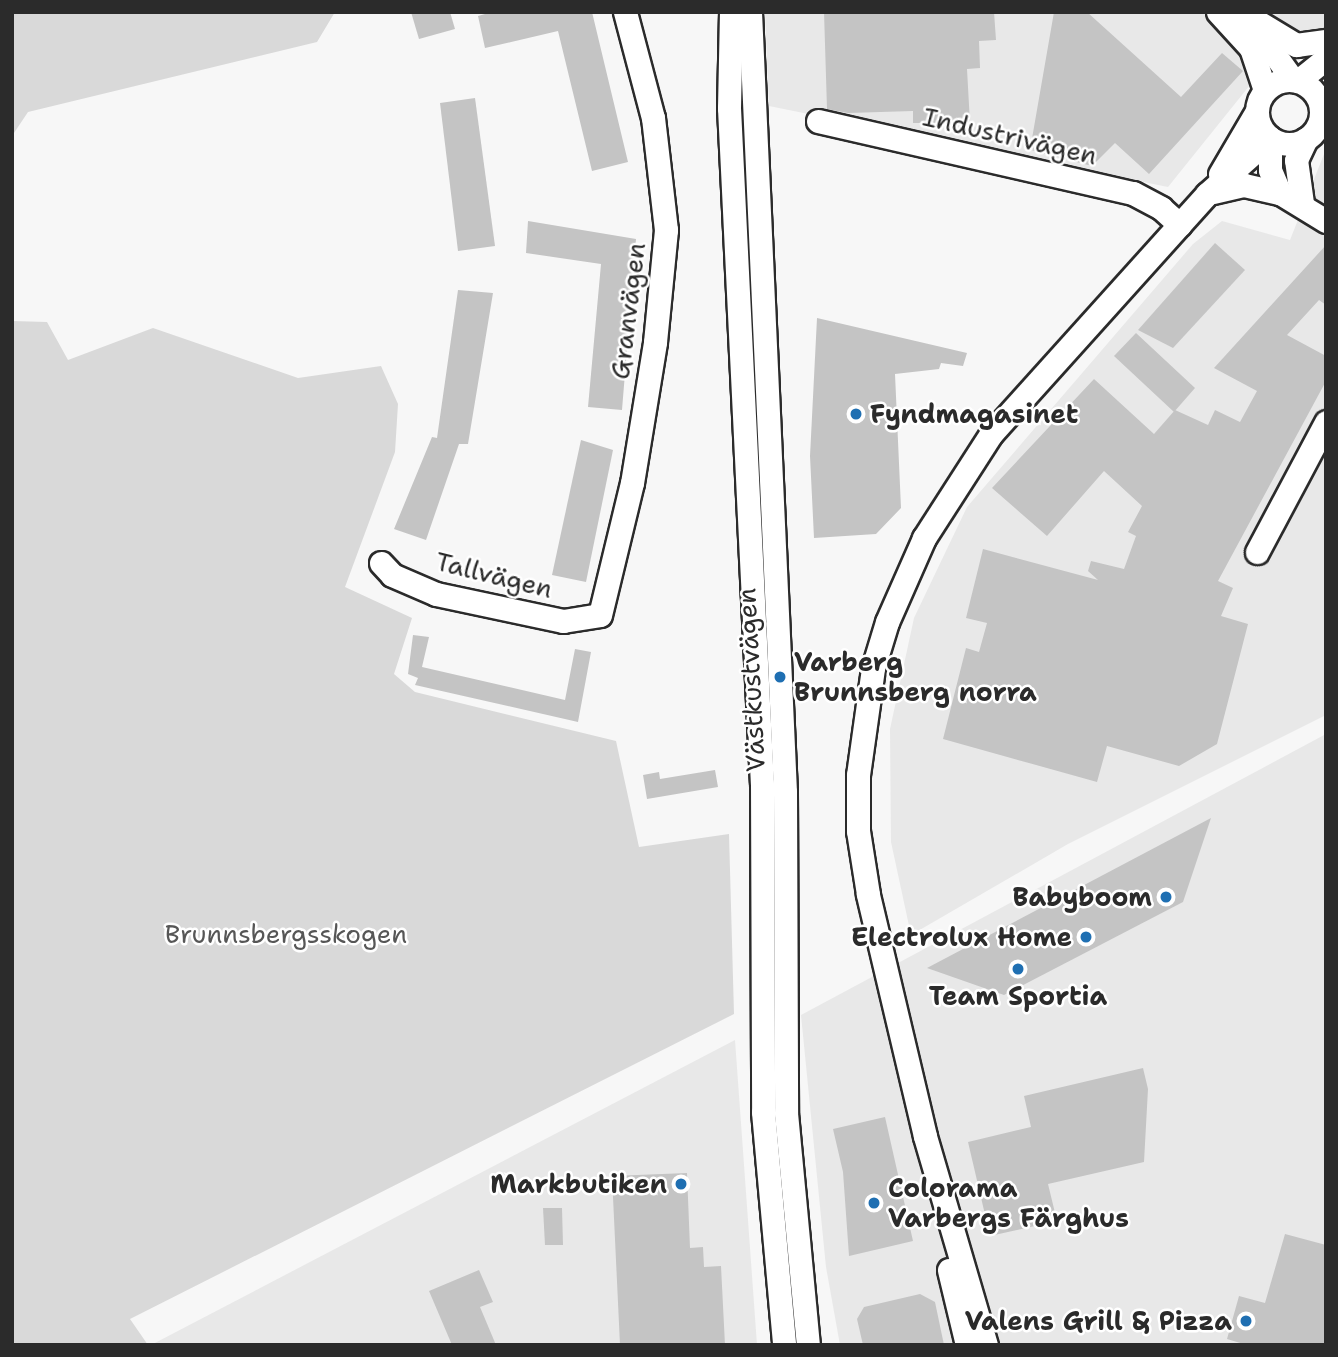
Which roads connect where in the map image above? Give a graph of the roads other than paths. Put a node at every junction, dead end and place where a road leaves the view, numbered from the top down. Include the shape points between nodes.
1 (625, 12) edge
2 (731, 12) edge
3 (750, 12) edge
4 (1218, 12) edge
5 (1244, 13) edge
6 (1326, 41) edge
7 (1326, 58) edge
8 (1295, 81) junction
9 (1261, 101) junction
10 (1323, 108) edge
11 (818, 121) dead end
12 (1270, 138) junction
13 (1306, 139) junction
14 (1280, 193) junction
15 (1207, 194) junction
16 (1302, 203) junction
17 (1326, 221) edge
18 (1180, 225) junction
19 (1326, 422) edge
20 (1257, 552) dead end
21 (381, 563) dead end
22 (600, 615) joint
23 (925, 1136) junction
24 (784, 1345) edge
25 (808, 1345) edge
26 (967, 1345) edge
27 (986, 1345) edge

1 - 22 street, Granvägen via 653,118 666,230 655,342 632,483
2 - 24 street, Västkustvägen via 729,108 762,784 763,1112
3 - 25 street, Västkustvägen via 785,792 786,1113
4 - 9 street via 1251,48
5 - 6 street via 1296,45
5 - 8 street
7 - 8 street
8 - 9 street via 1278,82
8 - 10 street via 1314,93
9 - 12 street via 1260,126
9 - 15 street
10 - 13 street via 1317,127
11 - 18 street, Industrivägen via 1133,193
12 - 13 street via 1284,144
12 - 14 street via 1270,170
12 - 15 street
13 - 16 street via 1296,160
14 - 15 street via 1244,185
14 - 16 street
15 - 18 street
16 - 17 street
18 - 23 street via 1013,406 971,461 923,538 873,668 858,775 858,831 868,894
19 - 20 street
21 - 22 street, Tallvägen via 392,575 436,594 563,621
23 - 26 street
23 - 27 street

